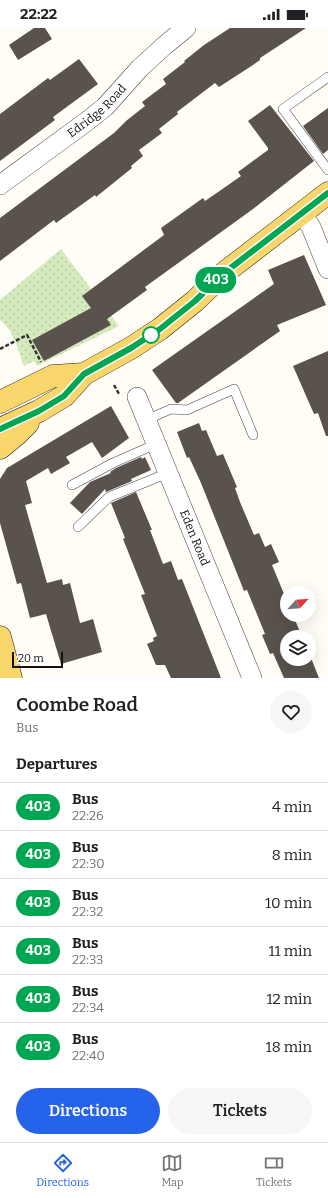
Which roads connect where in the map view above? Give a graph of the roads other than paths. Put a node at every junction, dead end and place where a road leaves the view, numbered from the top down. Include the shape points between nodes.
1 (186, 28) edge
2 (328, 77) edge
3 (328, 170) edge
4 (0, 185) edge
5 (328, 193) edge
6 (301, 213) junction
7 (328, 269) edge
8 (84, 374) junction
9 (137, 397) dead end
10 (0, 402) edge
11 (39, 411) junction
12 (146, 420) junction
13 (0, 429) edge
14 (253, 435) dead end
15 (156, 444) junction
16 (0, 448) edge
17 (168, 473) junction
18 (72, 485) dead end
19 (78, 527) dead end
20 (0, 638) edge
21 (11, 678) edge
22 (252, 678) edge

1 - 4 street, Edridge Road via 140,68 105,107
2 - 3 lane via 283,109
5 - 6 main road
6 - 7 street via 311,227
6 - 8 main road via 224,273 160,329
8 - 10 main road via 53,376
8 - 11 main road via 64,396
9 - 12 street, Eden Road
11 - 13 main road
11 - 16 main road
12 - 14 lane via 171,410 187,410 234,389
12 - 15 street, Eden Road
15 - 17 street, Eden Road
15 - 18 lane via 113,462
17 - 19 lane via 109,497
17 - 22 street, Eden Road
20 - 21 main road

